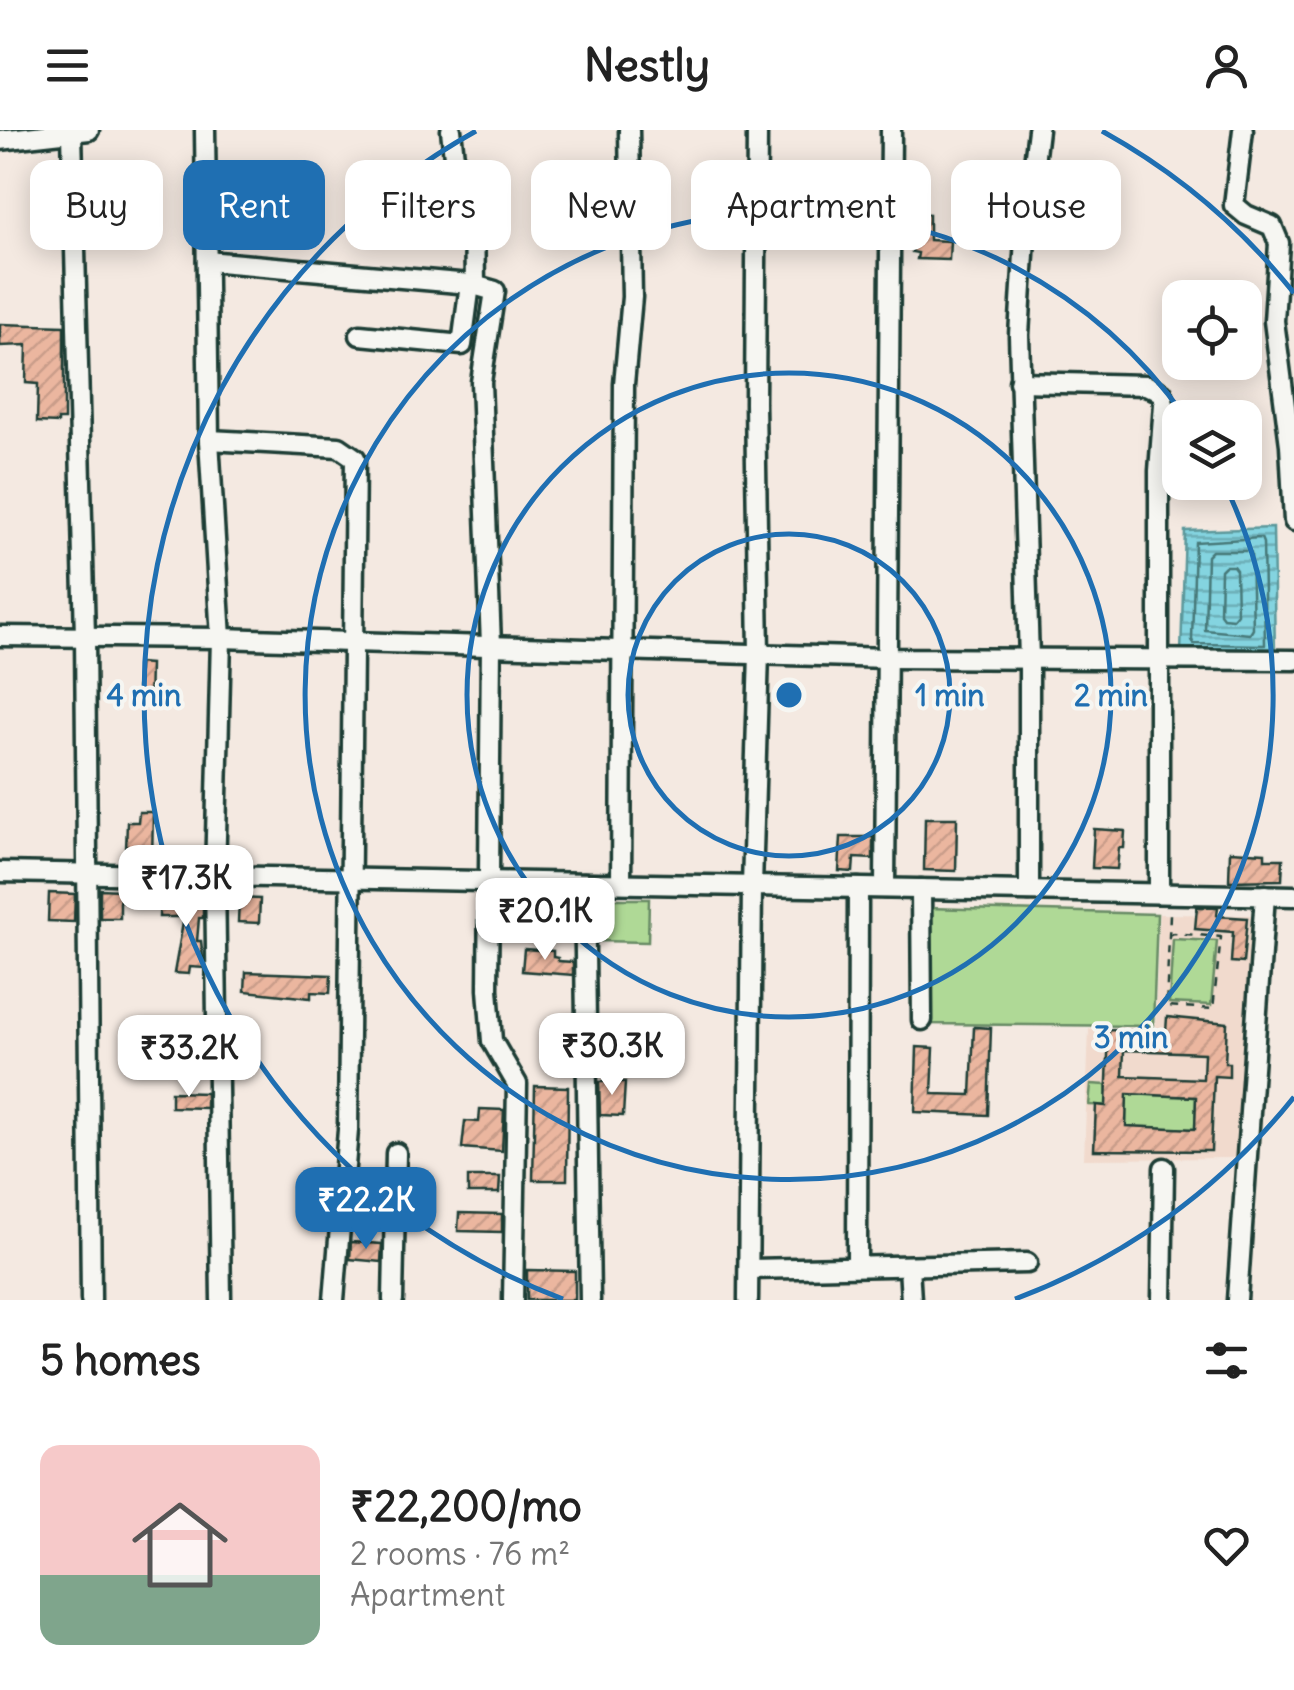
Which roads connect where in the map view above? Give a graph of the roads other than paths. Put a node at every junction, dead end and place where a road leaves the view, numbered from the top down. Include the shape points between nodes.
1 (205, 130) edge
2 (450, 130) edge
3 (629, 130) edge
4 (758, 130) edge
5 (891, 130) edge
6 (1038, 130) edge
7 (1243, 130) edge
8 (80, 131) edge
9 (20, 134) edge
10 (0, 140) edge
11 (207, 261) junction
12 (472, 284) junction
13 (360, 335) dead end
14 (1020, 382) junction
15 (1290, 400) edge
16 (209, 440) junction
17 (1294, 499) edge
18 (1294, 521) edge
19 (0, 636) edge
20 (84, 636) junction
21 (221, 638) junction
22 (354, 642) junction
23 (490, 646) junction
24 (624, 650) junction
25 (759, 653) junction
26 (887, 658) junction
27 (1029, 659) junction
28 (1160, 660) junction
29 (1294, 660) edge
30 (0, 872) edge
31 (84, 874) junction
32 (215, 876) junction
33 (349, 878) junction
34 (490, 881) junction
35 (584, 883) junction
36 (621, 884) junction
37 (752, 886) junction
38 (858, 888) junction
39 (885, 888) junction
40 (922, 889) junction
41 (1030, 891) junction
42 (1165, 894) junction
43 (1266, 896) junction
44 (1294, 896) edge
45 (1170, 914) road end
46 (922, 1020) dead end
47 (396, 1153) dead end
48 (1164, 1168) dead end
49 (1027, 1263) dead end
50 (857, 1266) junction
51 (909, 1266) junction
52 (748, 1269) junction
53 (91, 1300) edge
54 (221, 1300) edge
55 (334, 1300) edge
56 (393, 1300) edge
57 (513, 1300) edge
58 (590, 1300) edge
59 (748, 1300) edge
60 (911, 1300) edge
61 (1162, 1300) edge
62 (1237, 1300) edge

1 - 11 street
2 - 12 street via 456,170 474,214
3 - 24 street
4 - 25 street
5 - 26 street
6 - 14 street via 1025,238
7 - 15 street via 1234,205 1277,233 1274,321
8 - 9 street
8 - 20 street
9 - 10 street
11 - 12 street
11 - 16 street
12 - 13 street via 462,345
12 - 23 street via 495,291 481,382
14 - 27 street
14 - 28 street via 1146,385 1162,393
15 - 17 street
16 - 21 street
16 - 22 street via 339,447 354,458
17 - 18 street
19 - 20 street
20 - 21 street
20 - 31 street
21 - 22 street
21 - 32 street
22 - 23 street
22 - 33 street
23 - 24 street
23 - 34 street
24 - 25 street
24 - 36 street
25 - 26 street
25 - 37 street
26 - 27 street
26 - 39 street
27 - 28 street
27 - 41 street
28 - 29 street
28 - 42 street
30 - 31 street
31 - 32 street
31 - 53 street
32 - 33 street
32 - 54 street
33 - 34 street
33 - 55 street via 348,1130
34 - 35 street
34 - 57 street via 489,1030 517,1084
35 - 36 street
35 - 58 street
36 - 37 street
37 - 38 street
37 - 52 street
38 - 39 street
38 - 50 street
39 - 40 street
40 - 41 street
40 - 46 street
41 - 42 street
42 - 43 street
42 - 45 street
43 - 44 street
43 - 62 street
47 - 56 street
48 - 61 street
49 - 51 street
50 - 51 street
50 - 52 street
51 - 60 street
52 - 59 street

